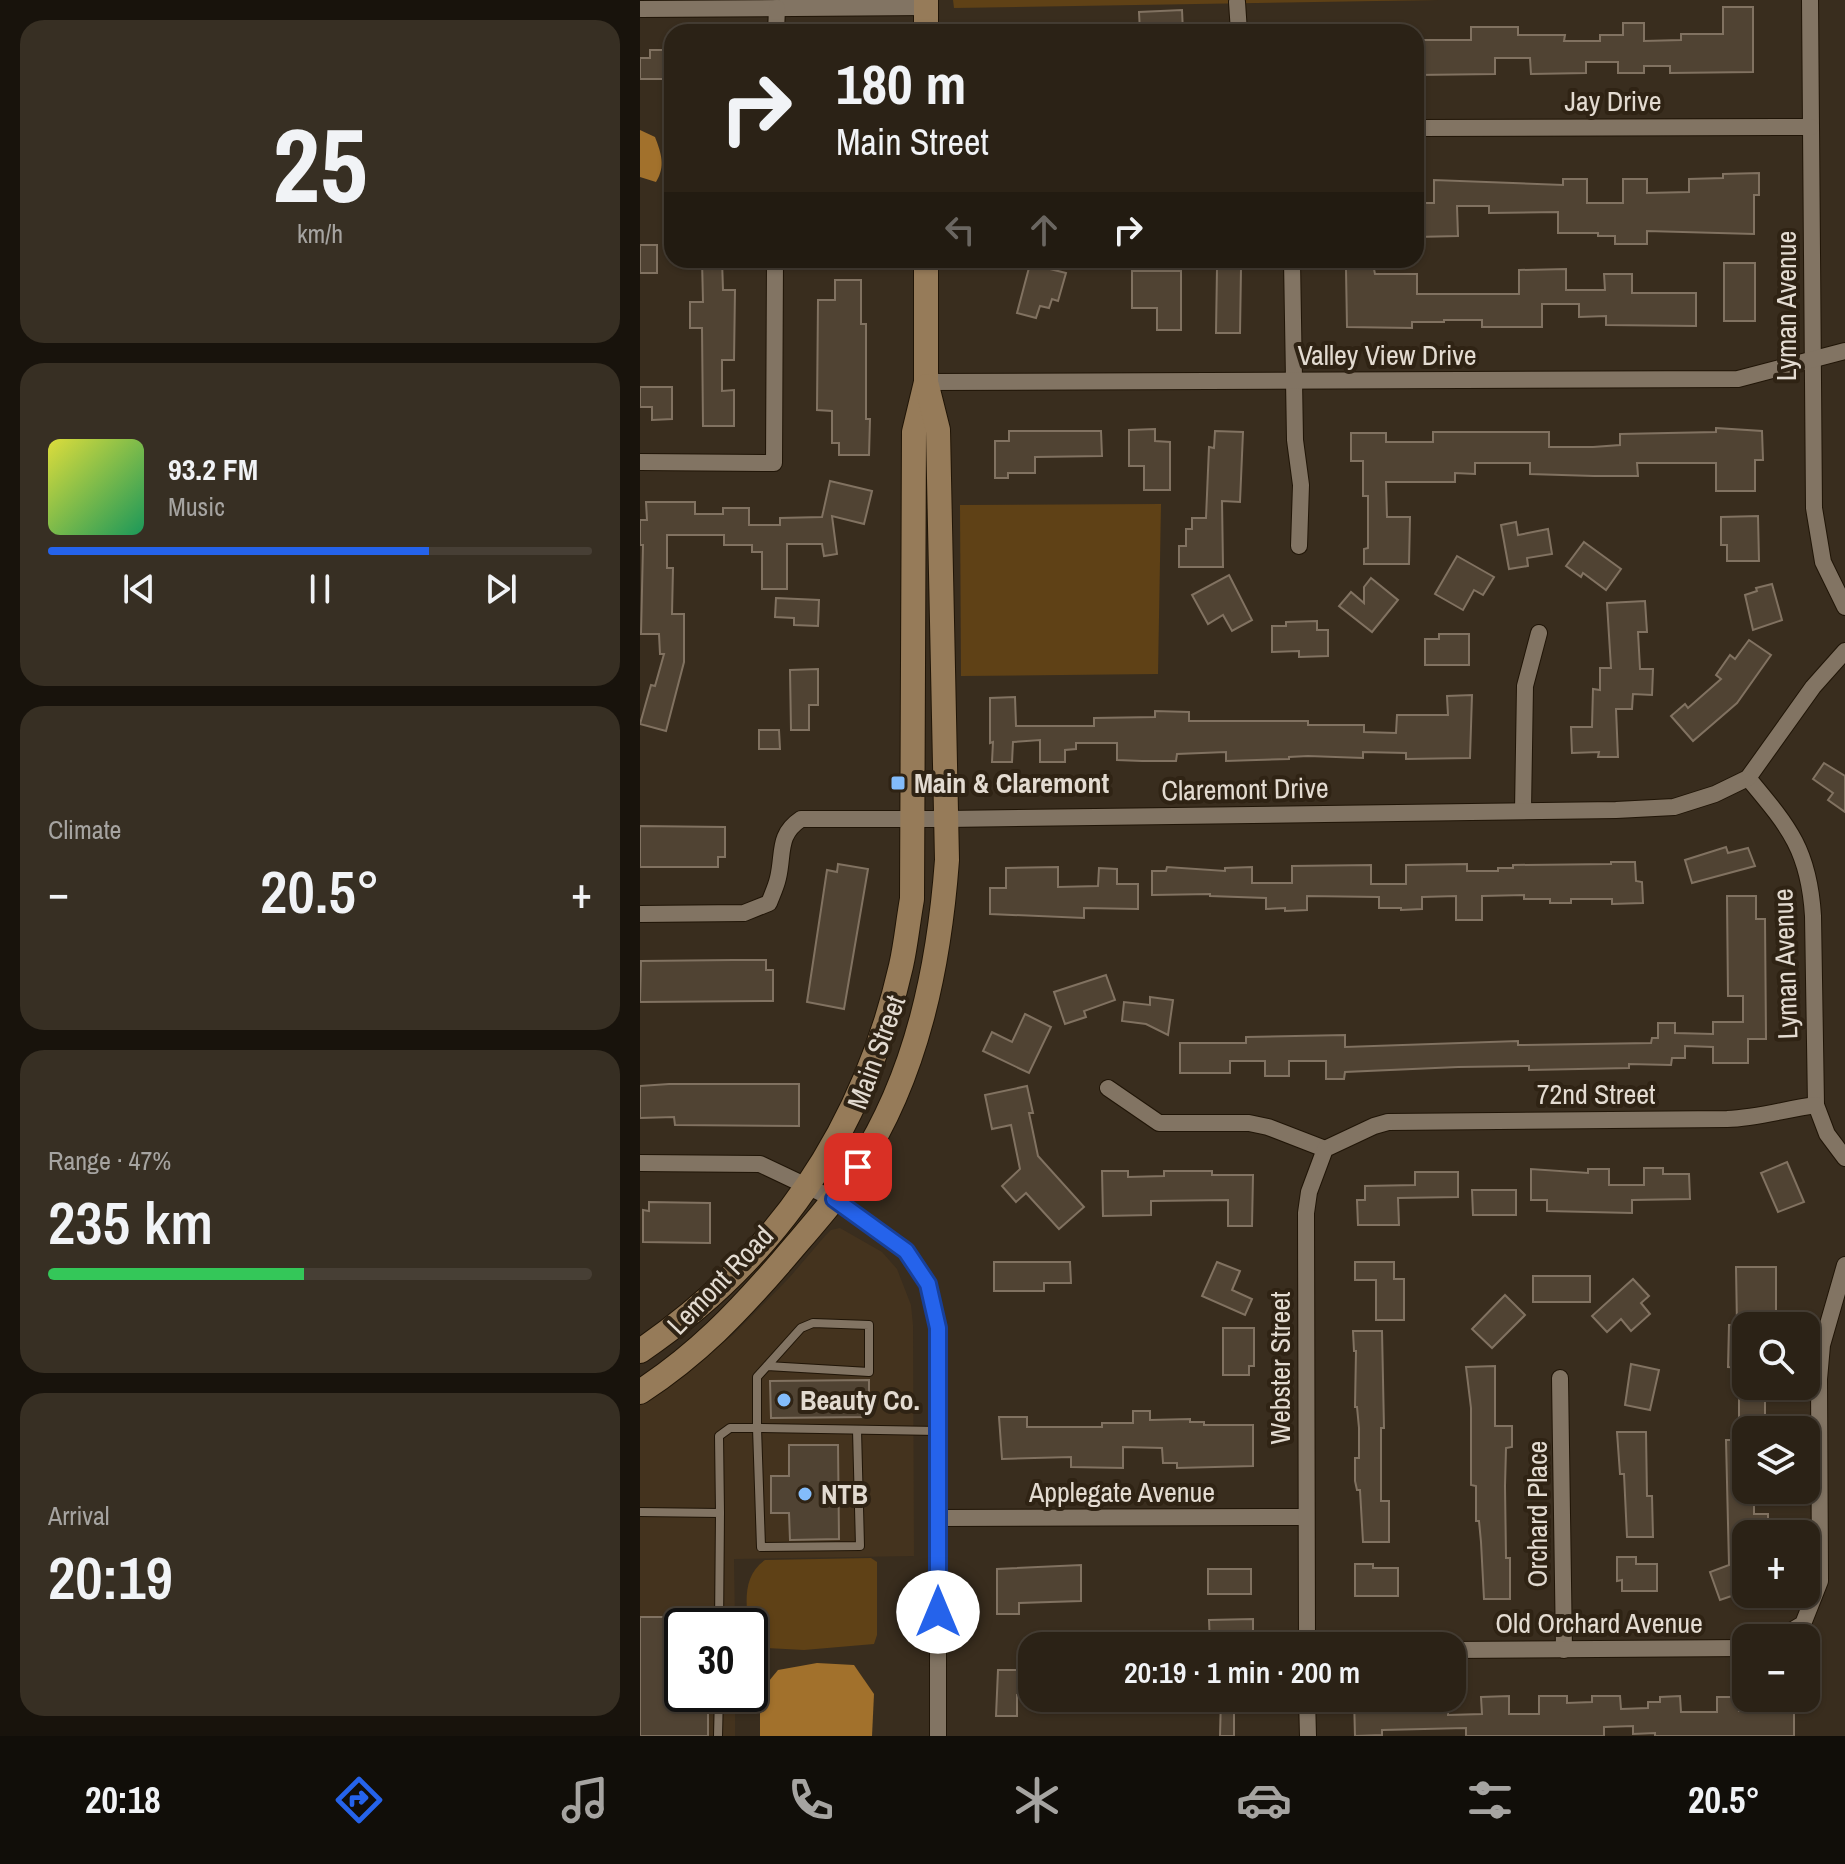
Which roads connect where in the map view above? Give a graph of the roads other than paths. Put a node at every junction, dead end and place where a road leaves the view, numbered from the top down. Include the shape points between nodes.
1 (1810, 0) edge
2 (1237, 2) dead end
3 (743, 4) edge
4 (926, 4) edge
5 (777, 8) junction
6 (640, 9) edge
7 (776, 24) edge
8 (1238, 24) edge
9 (1811, 127) junction
10 (1424, 128) edge
11 (775, 268) edge
12 (926, 268) edge
13 (1292, 268) edge
14 (1845, 351) edge
15 (1813, 360) junction
16 (926, 382) junction
17 (1294, 382) junction
18 (640, 462) edge
19 (1299, 546) dead end
20 (1845, 607) edge
21 (1539, 633) dead end
22 (1845, 651) edge
23 (1748, 778) junction
24 (1523, 811) junction
25 (914, 819) junction
26 (947, 819) junction
27 (640, 914) edge
28 (1108, 1088) dead end
29 (1816, 1105) junction
30 (1325, 1149) junction
31 (1845, 1158) edge
32 (640, 1163) edge
33 (808, 1188) junction
34 (834, 1199) junction
35 (1845, 1265) edge
36 (640, 1351) edge
37 (767, 1366) junction
38 (1560, 1378) dead end
39 (640, 1392) edge
40 (757, 1428) junction
41 (857, 1430) junction
42 (938, 1431) junction
43 (640, 1512) edge
44 (720, 1513) junction
45 (1306, 1517) junction
46 (938, 1518) junction
47 (719, 1608) edge
48 (1803, 1624) edge
49 (1307, 1632) edge
50 (1732, 1648) edge
51 (1466, 1650) edge
52 (1564, 1650) junction
53 (719, 1712) edge
54 (1307, 1712) edge
55 (718, 1736) edge
56 (938, 1736) edge
57 (1308, 1736) edge

1 - 9 street, Lyman Avenue
2 - 8 street
3 - 5 street
3 - 6 street
4 - 5 street
5 - 7 street
9 - 10 street, Jay Drive
9 - 15 street, Lyman Avenue
11 - 18 street via 774,463
12 - 16 main road, Main Street
13 - 17 street
14 - 15 street, Valley View Drive
15 - 17 street, Valley View Drive via 1738,379
15 - 20 street, Lyman Avenue via 1816,529 1823,562
16 - 17 street, Valley View Drive
16 - 25 main road, Main Street via 914,432
16 - 26 main road, Main Street via 938,430
17 - 19 street
21 - 24 street via 1525,686
22 - 23 street, Claremont Drive
23 - 24 street, Claremont Drive via 1674,807
23 - 29 street, Lyman Avenue via 1797,841 1812,890
24 - 26 street, Claremont Drive
25 - 26 street, Claremont Drive
25 - 27 street, Claremont Drive via 801,819 785,834 769,903 744,913
25 - 33 main road, Main Street via 912,899 884,1031 854,1107
26 - 34 main road, Main Street via 934,977 915,1044 886,1120
28 - 30 street via 1159,1123 1249,1123
29 - 30 street, 72nd Street via 1727,1119 1399,1121 1374,1126
29 - 31 street, Lyman Avenue via 1827,1134
30 - 45 street, Webster Street via 1306,1213
32 - 33 street via 760,1164
33 - 34 street
33 - 36 main road, Lemont Road via 748,1262 706,1302
34 - 39 main road, Lemont Road via 710,1340
34 - 42 street via 906,1251 928,1284 938,1328
35 - 48 street via 1822,1345 1820,1581
37 - 37 lane via 801,1328 813,1323 869,1325 869,1372
37 - 40 lane via 757,1377
38 - 52 street, Orchard Place
40 - 41 lane
40 - 41 lane via 761,1547 860,1546
40 - 44 lane via 730,1428 719,1436
41 - 42 lane
42 - 46 street
43 - 44 lane
44 - 47 lane
45 - 46 street, Applegate Avenue
45 - 49 street, Webster Street
46 - 56 street
50 - 52 street, Old Orchard Avenue
51 - 52 street, Old Orchard Avenue
53 - 55 lane
54 - 57 street

